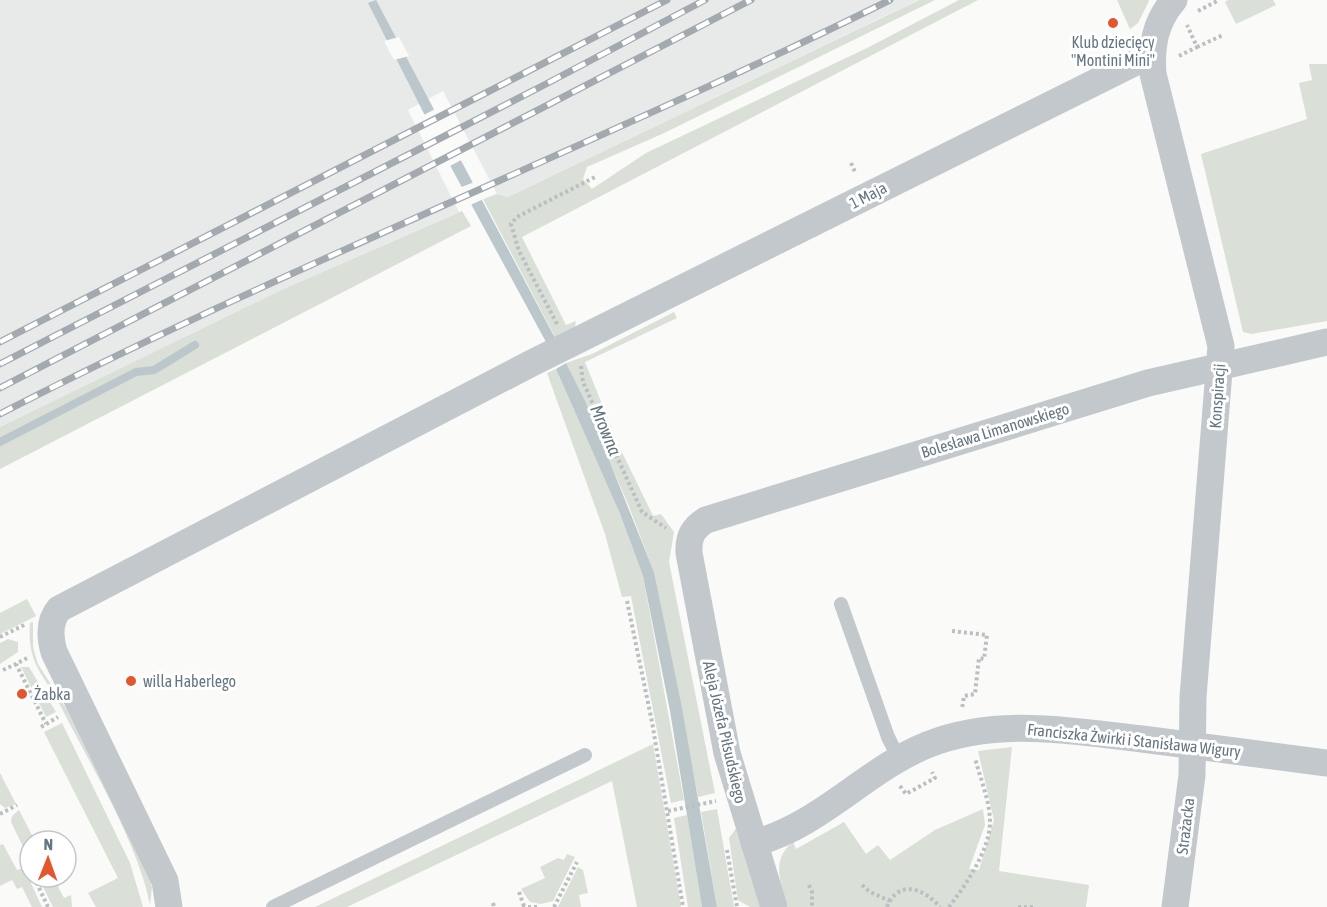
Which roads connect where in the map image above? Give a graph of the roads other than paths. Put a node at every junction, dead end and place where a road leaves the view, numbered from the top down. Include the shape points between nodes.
1 (1180, 10) edge
2 (1165, 55) junction
3 (1327, 342) edge
4 (1219, 365) junction
5 (688, 553) joint
6 (841, 604) dead end
7 (1192, 745) junction
8 (585, 755) dead end
9 (1327, 763) edge
10 (895, 771) junction
11 (754, 843) junction
12 (169, 907) edge
13 (273, 907) edge
14 (774, 907) edge
15 (1175, 907) edge

1 - 2 street via 1161,20
2 - 4 street, Konspiracji via 1157,91 1221,346
2 - 12 street, 1 Maja via 536,361 56,612 52,626 54,652 165,881
3 - 4 street, Bolesława Limanowskiego
4 - 5 street, Bolesława Limanowskiego via 1148,382 706,520 690,535
4 - 7 street, Konspiracji
5 - 11 street, Aleja Józefa Piłsudskiego via 727,753
6 - 10 lane via 888,736
7 - 9 street, Franciszka Żwirki i Stanisława Wigury
7 - 10 street, Franciszka Żwirki i Stanisława Wigury via 1011,727 957,735
7 - 15 street, Strażacka via 1192,775
8 - 13 lane
10 - 11 street, Franciszka Żwirki i Stanisława Wigury via 771,839
11 - 14 street, Aleja Józefa Piłsudskiego

